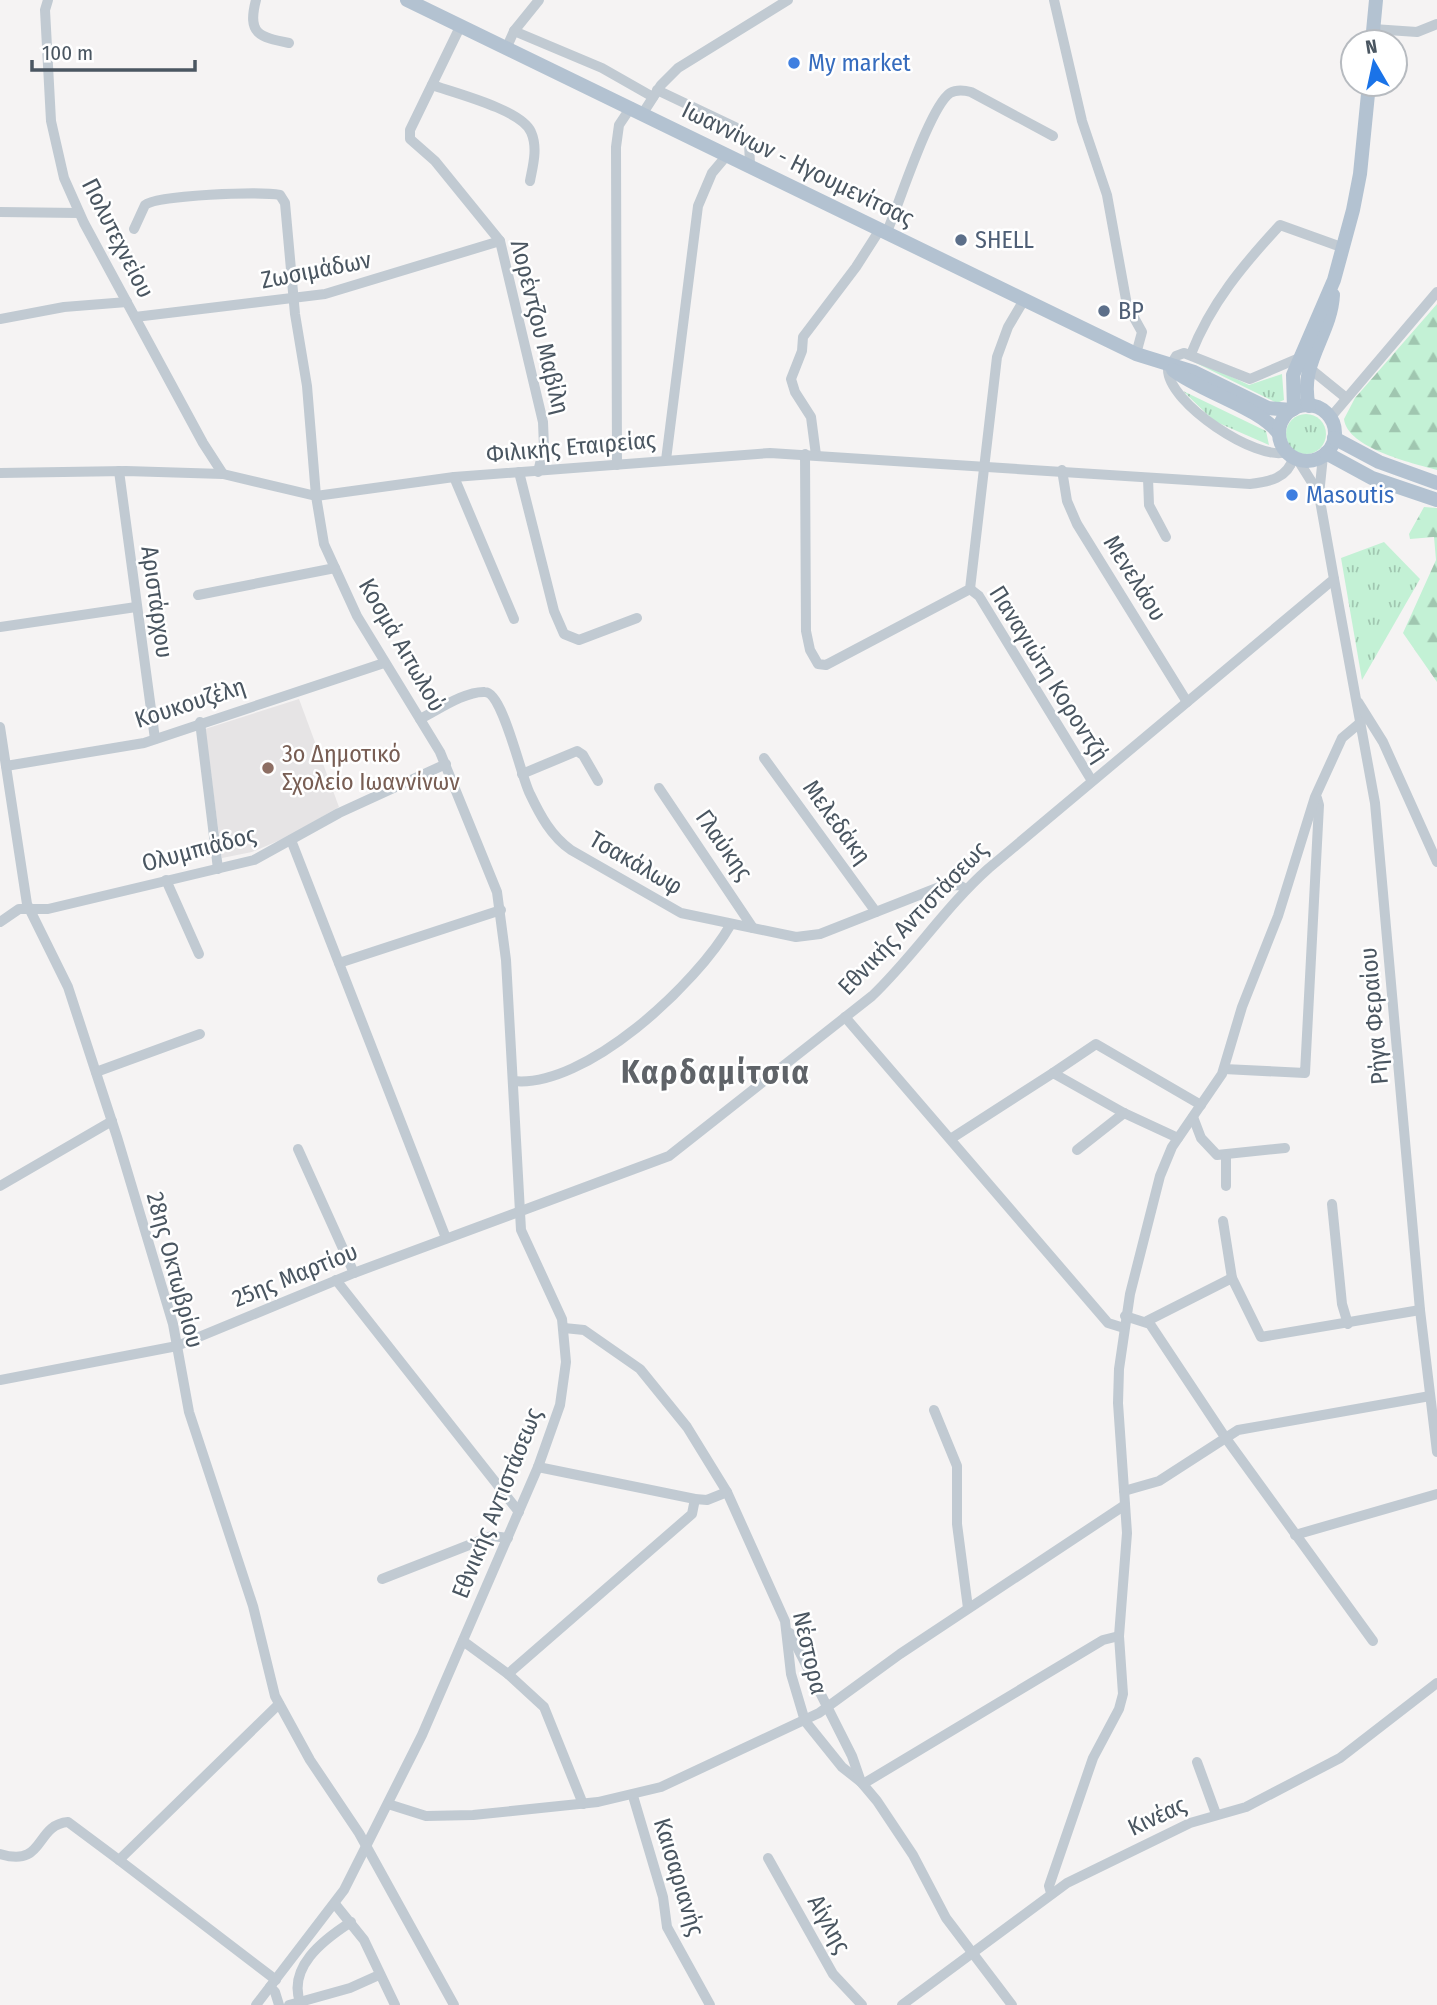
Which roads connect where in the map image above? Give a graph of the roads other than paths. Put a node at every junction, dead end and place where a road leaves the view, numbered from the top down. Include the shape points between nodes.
1 (256, 0) edge
2 (407, 0) edge
3 (539, 0) edge
4 (788, 0) edge
5 (1054, 0) edge
6 (1376, 0) edge
7 (46, 3) edge
8 (1437, 24) edge
9 (460, 27) junction
10 (1374, 28) edge
11 (514, 31) junction
12 (1409, 33) edge
13 (289, 43) dead end
14 (506, 49) junction
15 (432, 85) junction
16 (655, 94) junction
17 (1367, 98) edge
18 (637, 110) junction
19 (1053, 136) dead end
20 (728, 154) junction
21 (750, 164) junction
22 (530, 181) dead end
23 (0, 212) edge
24 (79, 213) junction
25 (134, 229) dead end
26 (882, 232) junction
27 (500, 241) junction
28 (1344, 248) junction
29 (1437, 292) edge
30 (293, 298) junction
31 (1024, 300) junction
32 (127, 302) junction
33 (135, 317) junction
34 (0, 318) edge
35 (1136, 354) junction
36 (1191, 354) junction
37 (1304, 363) junction
38 (1169, 367) junction
39 (1345, 397) junction
40 (1310, 406) junction
41 (1293, 409) junction
42 (1330, 418) junction
43 (1279, 434) junction
44 (1334, 438) junction
45 (811, 454) junction
46 (1324, 454) junction
47 (1293, 457) junction
48 (666, 460) junction
49 (617, 465) junction
50 (986, 466) junction
51 (1062, 470) junction
52 (119, 471) junction
53 (519, 472) junction
54 (538, 472) junction
55 (0, 473) edge
56 (223, 474) junction
57 (454, 477) junction
58 (1148, 478) junction
59 (1437, 483) edge
60 (1319, 495) junction
61 (316, 496) junction
62 (1437, 500) edge
63 (1166, 537) dead end
64 (335, 568) junction
65 (1334, 579) junction
66 (970, 589) junction
67 (198, 595) dead end
68 (136, 607) junction
69 (637, 618) dead end
70 (514, 619) dead end
71 (0, 627) edge
72 (384, 663) junction
73 (1355, 696) junction
74 (1186, 702) junction
75 (419, 719) junction
76 (200, 722) junction
77 (1361, 722) junction
78 (0, 727) edge
79 (155, 739) junction
80 (764, 758) dead end
81 (446, 764) junction
82 (6, 766) junction
83 (522, 774) junction
84 (598, 781) dead end
85 (1092, 781) junction
86 (659, 788) dead end
87 (1315, 797) junction
88 (291, 840) junction
89 (1437, 862) edge
90 (218, 869) junction
91 (166, 880) junction
92 (966, 889) junction
93 (28, 908) junction
94 (500, 910) junction
95 (876, 912) junction
96 (0, 922) edge
97 (731, 924) junction
98 (753, 928) junction
99 (199, 954) dead end
100 (339, 963) junction
101 (845, 1017) junction
102 (200, 1034) dead end
103 (1224, 1069) junction
104 (96, 1072) junction
105 (1053, 1073) junction
106 (513, 1081) junction
107 (1201, 1105) junction
108 (1124, 1113) junction
109 (1193, 1117) junction
110 (111, 1121) junction
111 (952, 1138) junction
112 (1178, 1139) junction
113 (1285, 1148) dead end
114 (298, 1149) dead end
115 (1077, 1150) dead end
116 (1226, 1156) junction
117 (1, 1182) edge
118 (1226, 1186) dead end
119 (1332, 1203) dead end
120 (520, 1213) junction
121 (1223, 1222) dead end
122 (446, 1238) junction
123 (354, 1273) junction
124 (1232, 1278) junction
125 (337, 1280) junction
126 (1420, 1310) junction
127 (1125, 1316) junction
128 (1147, 1321) junction
129 (1348, 1324) junction
130 (564, 1328) junction
131 (1124, 1328) junction
132 (177, 1346) junction
133 (0, 1380) edge
134 (1430, 1396) junction
135 (934, 1410) dead end
136 (1225, 1437) junction
137 (1437, 1452) edge
138 (538, 1467) junction
139 (1124, 1491) junction
140 (727, 1492) junction
141 (1437, 1494) edge
142 (695, 1499) junction
143 (1125, 1505) junction
144 (519, 1512) junction
145 (1295, 1535) junction
146 (508, 1538) junction
147 (382, 1578) dead end
148 (968, 1608) junction
149 (785, 1622) junction
150 (1119, 1636) junction
151 (463, 1641) junction
152 (1373, 1641) dead end
153 (508, 1674) junction
154 (1437, 1684) edge
155 (279, 1704) junction
156 (826, 1708) junction
157 (805, 1721) junction
158 (1197, 1762) dead end
159 (862, 1783) junction
160 (633, 1796) junction
161 (388, 1804) junction
162 (583, 1804) junction
163 (1216, 1814) junction
164 (367, 1847) junction
165 (0, 1854) edge
166 (768, 1858) dead end
167 (119, 1860) junction
168 (1051, 1894) junction
169 (335, 1904) junction
170 (351, 1922) junction
171 (973, 1955) junction
172 (379, 1975) junction
173 (273, 1983) junction
174 (296, 2004) edge
175 (256, 2005) edge
176 (279, 2005) edge
177 (395, 2005) edge
178 (454, 2005) edge
179 (710, 2005) edge
180 (862, 2005) edge
181 (902, 2005) edge
182 (1012, 2005) edge

1 - 13 street via 252,15 260,36
2 - 9 main road, Ιωαννίνων - Ηγουμενίτσας
3 - 11 street
4 - 16 street via 685,63
5 - 35 street via 1082,121 1107,195 1127,305 1142,332
6 - 10 main road
7 - 24 street, Πολυτεχνείου via 53,138
8 - 12 street
9 - 14 main road, Ιωαννίνων - Ηγουμενίτσας
9 - 15 street, Λορέντζου Μαβίλη
11 - 14 street
11 - 16 street
14 - 18 main road, Ιωαννίνων - Ηγουμενίτσας
15 - 22 street via 521,118 534,143
15 - 27 street, Λορέντζου Μαβίλη via 410,139 435,161
16 - 18 street
16 - 21 street via 735,127 749,143
17 - 28 main road via 1359,184
18 - 20 main road, Ιωαννίνων - Ηγουμενίτσας
18 - 49 street via 619,125 616,147
19 - 26 street via 971,92 950,93 933,118
20 - 21 main road, Ιωαννίνων - Ηγουμενίτσας
20 - 48 street via 712,173 698,206
21 - 26 main road, Ιωαννίνων - Ηγουμενίτσας
23 - 24 street
24 - 32 street, Πολυτεχνείου
25 - 30 street, Κοσμά Αιτωλού via 151,200 258,192 280,195 285,204
26 - 31 main road, Ιωαννίνων - Ηγουμενίτσας
26 - 45 street via 803,337 792,373 795,392 811,418
27 - 30 street, Ζωσιμάδων via 367,284
27 - 54 street, Λορέντζου Μαβίλη via 543,422
28 - 36 street via 1280,225 1229,282 1203,323
28 - 37 main road
29 - 39 street
30 - 33 street, Ζωσιμάδων
30 - 61 street, Κοσμά Αιτωλού via 307,386
31 - 35 main road, Ιωαννίνων - Ηγουμενίτσας
31 - 50 street via 997,357
32 - 33 street, Πολυτεχνείου
32 - 34 street
33 - 56 street, Πολυτεχνείου
35 - 38 main road, Ιωαννίνων - Ηγουμενίτσας
36 - 37 street via 1250,379
36 - 38 street via 1179,354
37 - 39 street
37 - 40 main road
37 - 41 main road via 1293,377
38 - 41 main road, Ιωαννίνων - Ηγουμενίτσας via 1194,372 1268,408
38 - 43 main road, Ιωαννίνων - Ηγουμενίτσας via 1188,382 1264,420
38 - 47 street via 1173,387 1200,418 1270,453
39 - 42 street
40 - 41 main road
40 - 42 main road
41 - 43 main road via 1282,420
42 - 44 main road
43 - 47 main road
44 - 46 main road
44 - 59 main road via 1379,462
45 - 48 street, Φιλικής Εταιρείας via 747,453
45 - 50 street, Φιλικής Εταιρείας
45 - 66 street via 805,615 810,650 818,664 841,660
46 - 47 main road via 1311,461
46 - 60 street
46 - 62 main road via 1372,478
47 - 58 street, Φιλικής Εταιρείας via 1286,472 1263,483
47 - 60 street
48 - 49 street, Φιλικής Εταιρείας
49 - 54 street, Φιλικής Εταιρείας
50 - 51 street, Φιλικής Εταιρείας
50 - 66 street
51 - 58 street, Φιλικής Εταιρείας
51 - 74 street, Μενελάου via 1077,524
52 - 55 street, Φιλικής Εταιρείας
52 - 56 street, Φιλικής Εταιρείας
52 - 68 street, Αριστάρχου
53 - 54 street, Φιλικής Εταιρείας
53 - 57 street, Φιλικής Εταιρείας
53 - 69 street via 564,635 579,640
56 - 61 street, Φιλικής Εταιρείας
57 - 61 street, Φιλικής Εταιρείας
57 - 70 street
58 - 63 street via 1149,505
60 - 65 street
61 - 64 street, Κοσμά Αιτωλού via 321,535
64 - 67 street
64 - 72 street, Κοσμά Αιτωλού
65 - 73 street, Ρήγα Φεραίου
65 - 74 street, Εθνικής Αντιστάσεως
66 - 85 street, Παναγιώτη Κοροντζή via 979,596
68 - 71 street
68 - 79 street, Αριστάρχου
72 - 75 street, Κοσμά Αιτωλού
72 - 76 street, Κουκουζέλη
73 - 77 street, Ρήγα Φεραίου
73 - 89 street via 1383,742
74 - 85 street, Εθνικής Αντιστάσεως
75 - 81 street, Κοσμά Αιτωλού
75 - 83 street, Τσακάλωφ via 474,694 490,692
76 - 79 street, Κουκουζέλη
76 - 90 street
77 - 87 street via 1342,738
77 - 126 street, Ρήγα Φεραίου via 1385,897
78 - 82 street, 28ης Οκτωβρίου
79 - 82 street, Κουκουζέλη
80 - 95 street, Μελεδάκη
81 - 88 street, Ολυμπιάδος
81 - 94 street, Κοσμά Αιτωλού via 486,858
82 - 93 street, 28ης Οκτωβρίου
83 - 84 street via 577,751
83 - 97 street, Τσακάλωφ via 542,818 564,845 675,911
85 - 92 street, Εθνικής Αντιστάσεως
86 - 98 street, Γλαύκης
87 - 103 street
87 - 103 street via 1319,805 1305,1073
88 - 90 street, Ολυμπιάδος via 254,860
88 - 100 street
90 - 91 street, Ολυμπιάδος
91 - 93 street, Ολυμπιάδος via 48,909
91 - 99 street
92 - 95 street, Τσακάλωφ via 942,886
92 - 101 street, Εθνικής Αντιστάσεως via 899,969
93 - 96 street via 14,911
93 - 104 street, 28ης Οκτωβρίου via 68,987
94 - 100 street
94 - 106 street, Κοσμά Αιτωλού
95 - 98 street, Τσακάλωφ via 809,937
97 - 98 street, Τσακάλωφ
97 - 106 street via 671,998 631,1032 555,1077
100 - 122 street
101 - 111 street
101 - 120 street, Εθνικής Αντιστάσεως via 669,1156
102 - 104 street
103 - 107 street
104 - 110 street, 28ης Οκτωβρίου
105 - 107 street via 1096,1044
105 - 108 street
105 - 111 street
106 - 120 street, Κοσμά Αιτωλού
107 - 109 street
108 - 112 street
108 - 115 street
109 - 112 street
109 - 116 street via 1203,1141 1217,1155
110 - 117 street
110 - 132 street, 28ης Οκτωβρίου
111 - 131 street via 1108,1323
112 - 127 street via 1160,1176
113 - 116 street
114 - 123 street
116 - 118 street
119 - 129 street
120 - 122 street, 25ης Μαρτίου
120 - 130 street, Εθνικής Αντιστάσεως via 524,1241
121 - 124 street
122 - 123 street, 25ης Μαρτίου
123 - 125 street, 25ης Μαρτίου
124 - 128 street
124 - 129 street via 1261,1338
125 - 132 street, 25ης Μαρτίου
125 - 144 street
126 - 129 street
126 - 134 street, Ρήγα Φεραίου
127 - 128 street
127 - 131 street
128 - 136 street
130 - 138 street, Εθνικής Αντιστάσεως via 564,1387
130 - 140 street, Νέστορα via 584,1330 646,1374 687,1427
131 - 139 street via 1118,1403
132 - 133 street, 25ης Μαρτίου
132 - 155 street, 28ης Οκτωβρίου via 188,1412 253,1606
134 - 136 street via 1238,1430
134 - 137 street, Ρήγα Φεραίου
135 - 148 street via 957,1466 957,1524
136 - 139 street via 1159,1481
136 - 145 street
138 - 142 street
138 - 144 street, Εθνικής Αντιστάσεως
139 - 143 street
140 - 142 street via 707,1500
140 - 149 street, Νέστορα
141 - 145 street
142 - 153 street via 692,1514
143 - 148 street
143 - 150 street via 1126,1560
144 - 146 street, Εθνικής Αντιστάσεως
145 - 152 street
146 - 147 street via 492,1536
146 - 151 street, Εθνικής Αντιστάσεως
148 - 156 street
149 - 156 street
149 - 157 street, Νέστορα via 791,1674
150 - 159 street via 1103,1640
150 - 168 street via 1121,1702 1093,1758 1049,1885
151 - 153 street
151 - 161 street, Εθνικής Αντιστάσεως
153 - 162 street via 548,1713
154 - 163 street, Κινέας via 1340,1758 1246,1808
155 - 164 street, 28ης Οκτωβρίου
155 - 167 street
156 - 157 street
156 - 159 street
157 - 159 street, Νέστορα via 842,1767
157 - 160 street
158 - 163 street
159 - 171 street, Νέστορα via 894,1824 941,1909
160 - 162 street
160 - 179 street, Καισαριανής via 663,1896 667,1927
161 - 162 street via 444,1817
161 - 164 street, Εθνικής Αντιστάσεως
163 - 168 street, Κινέας
164 - 169 street, Εθνικής Αντιστάσεως
164 - 178 street, 28ης Οκτωβρίου
165 - 167 street via 30,1855 55,1825 68,1822
166 - 180 street, Αίγλης via 833,1974
167 - 173 street
168 - 171 street, Κινέας
169 - 170 street
169 - 173 street, Εθνικής Αντιστάσεως
170 - 172 street
170 - 174 street via 303,1965
171 - 181 street, Κινέας
171 - 182 street, Νέστορα
172 - 174 street
172 - 177 street
173 - 175 street, Εθνικής Αντιστάσεως
173 - 176 street

